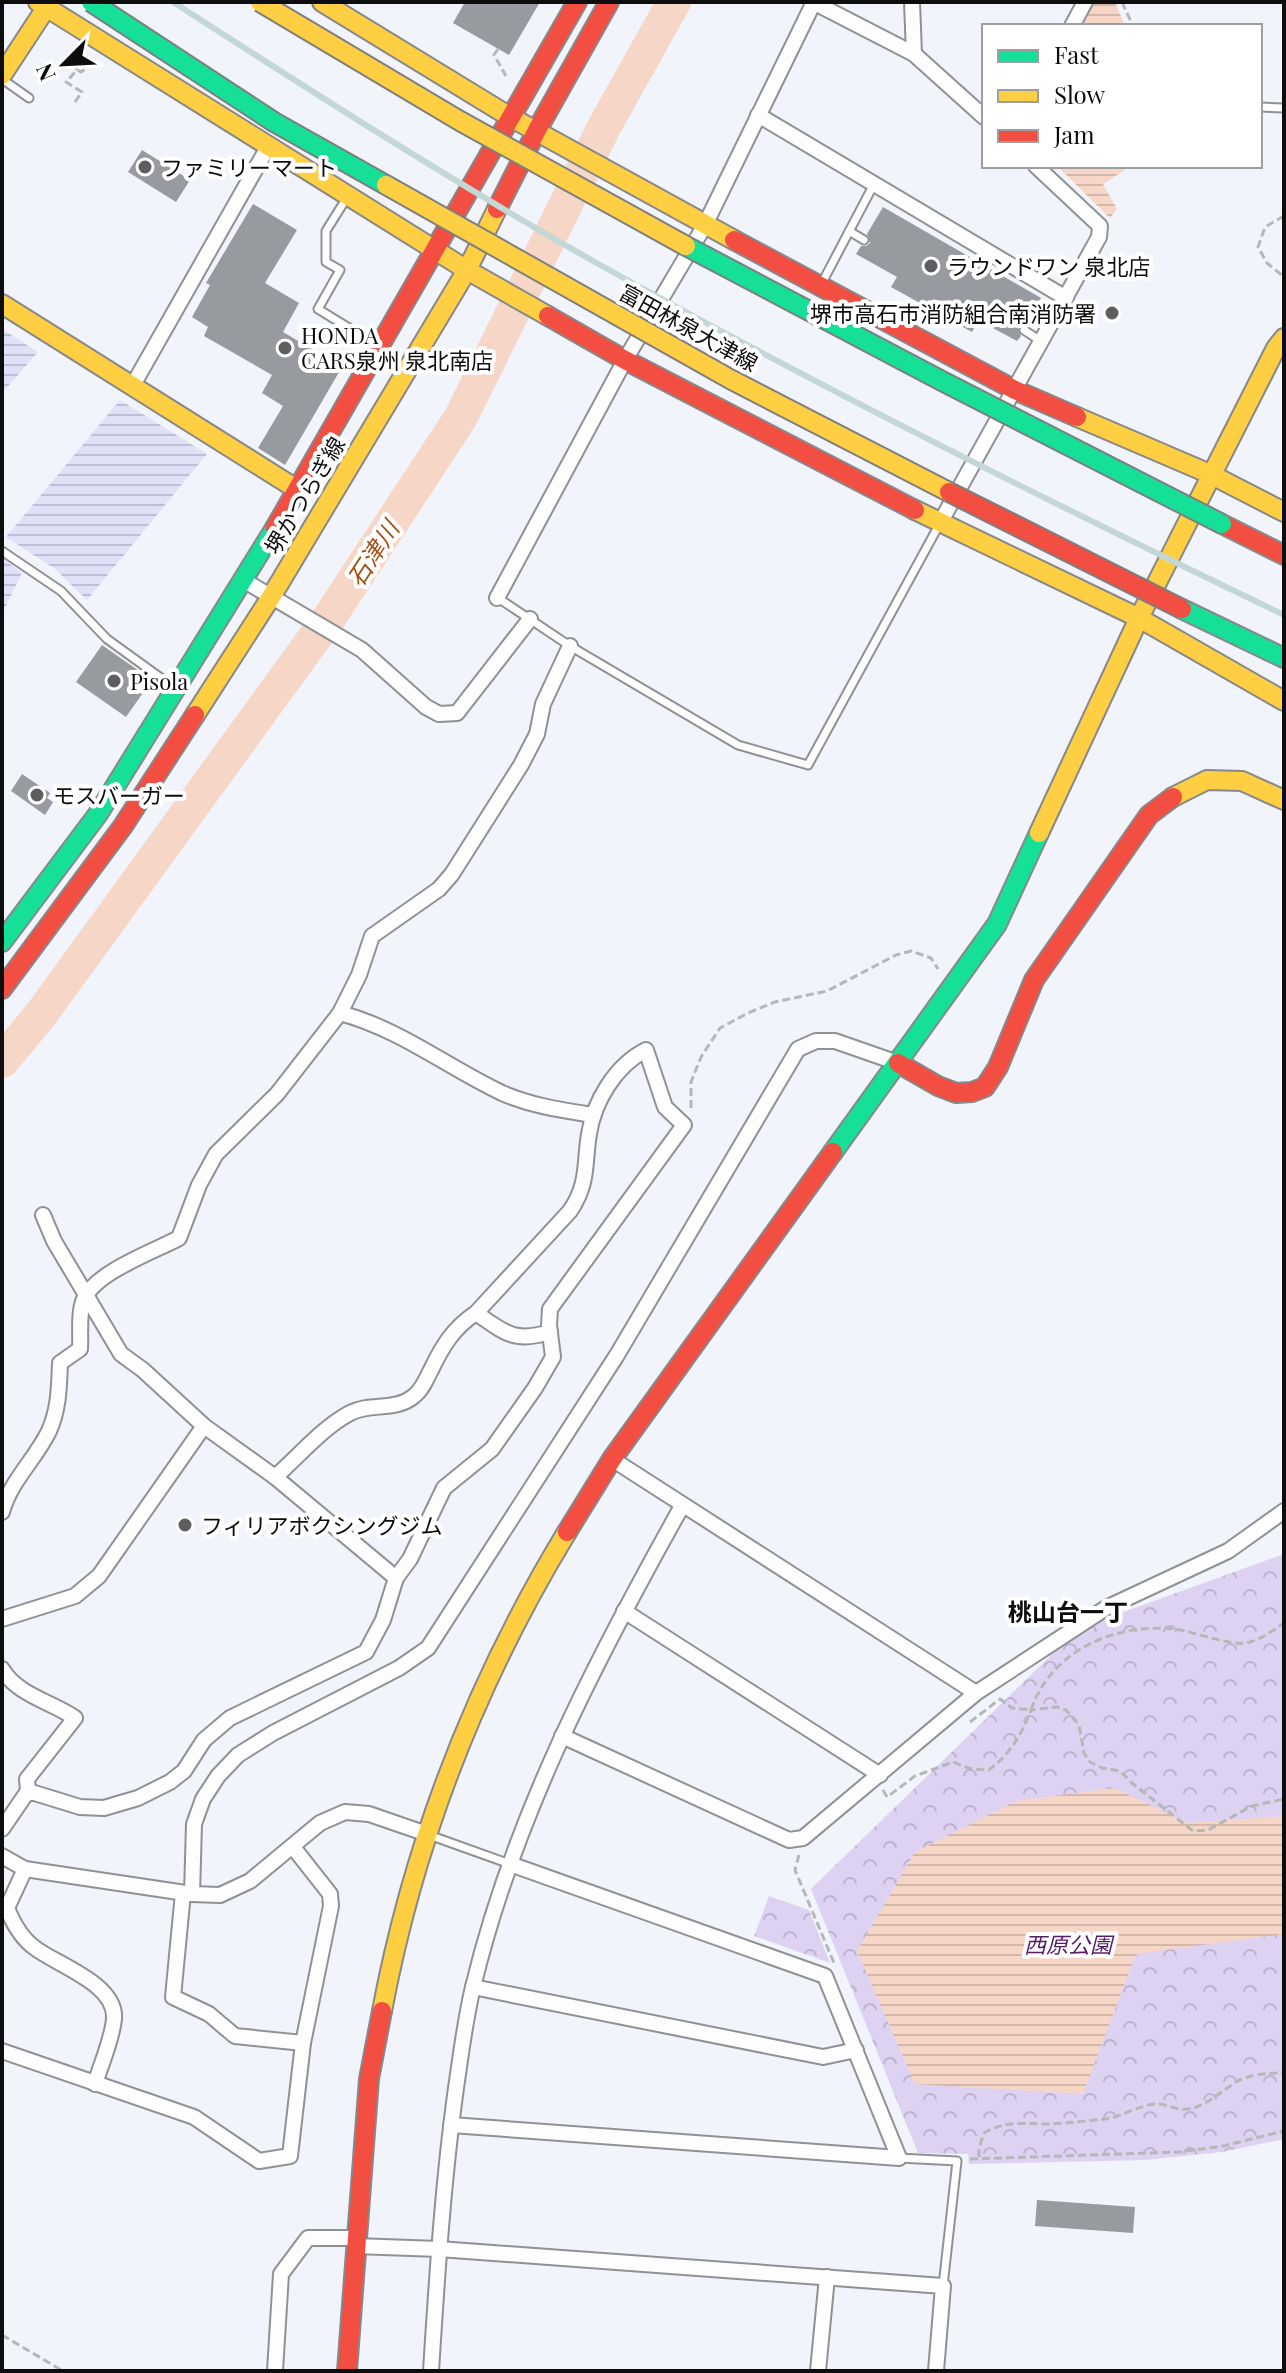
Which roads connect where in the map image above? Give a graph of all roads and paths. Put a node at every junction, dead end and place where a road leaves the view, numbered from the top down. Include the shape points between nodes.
1 (91, 2) edge
2 (260, 2) edge
3 (322, 2) edge
4 (577, 2) edge
5 (609, 2) edge
6 (814, 2) edge
7 (912, 2) edge
8 (1085, 2) edge
9 (1122, 2) edge
10 (42, 5) edge
11 (350, 10) edge
12 (1073, 24) edge
13 (1132, 24) edge
14 (498, 49) dead end
15 (76, 50) dead end
16 (914, 54) junction
17 (93, 63) dead end
18 (77, 70) junction
19 (506, 76) dead end
20 (2, 77) edge
21 (29, 98) dead end
22 (75, 102) dead end
23 (1262, 107) edge
24 (1284, 108) edge
25 (758, 115) junction
26 (982, 115) edge
27 (512, 118) junction
28 (537, 130) junction
29 (268, 147) junction
30 (1038, 168) edge
31 (874, 184) junction
32 (348, 195) junction
33 (1284, 216) edge
34 (705, 225) junction
35 (849, 231) junction
36 (864, 240) dead end
37 (436, 249) junction
38 (475, 275) junction
39 (1284, 277) edge
40 (820, 286) junction
41 (1066, 298) junction
42 (2, 304) edge
43 (1024, 330) dead end
44 (1284, 338) edge
45 (1042, 342) junction
46 (380, 347) junction
47 (625, 360) junction
48 (133, 385) junction
49 (1015, 390) junction
50 (1210, 474) junction
51 (298, 490) junction
52 (1284, 512) edge
53 (940, 523) junction
54 (2, 551) edge
55 (1284, 555) edge
56 (243, 580) junction
57 (271, 597) junction
58 (497, 598) joint
59 (1139, 618) junction
60 (530, 619) junction
61 (570, 646) junction
62 (1284, 658) edge
63 (175, 688) junction
64 (1284, 701) edge
65 (1284, 800) edge
66 (2, 942) edge
67 (951, 988) junction
68 (2, 989) edge
69 (340, 1013) junction
70 (898, 1063) junction
71 (593, 1115) junction
72 (684, 1125) junction
73 (43, 1215) dead end
74 (86, 1295) junction
75 (476, 1313) junction
76 (550, 1332) junction
77 (204, 1426) junction
78 (612, 1459) junction
79 (275, 1477) junction
80 (682, 1506) junction
81 (1284, 1511) edge
82 (2, 1512) edge
83 (396, 1578) junction
84 (624, 1611) junction
85 (2, 1619) edge
86 (1284, 1623) edge
87 (2, 1669) edge
88 (976, 1693) junction
89 (1031, 1710) junction
90 (965, 1726) dead end
91 (562, 1736) junction
92 (882, 1782) junction
93 (28, 1791) junction
94 (1284, 1799) edge
95 (2, 1829) edge
96 (427, 1834) junction
97 (293, 1847) junction
98 (2, 1856) edge
99 (798, 1856) dead end
100 (510, 1864) junction
101 (25, 1869) junction
102 (187, 1894) junction
103 (835, 1965) dead end
104 (473, 1987) junction
105 (303, 2043) junction
106 (856, 2050) junction
107 (2, 2051) edge
108 (1284, 2073) edge
109 (95, 2084) junction
110 (451, 2125) junction
111 (1284, 2131) edge
112 (979, 2157) junction
113 (899, 2158) junction
114 (957, 2161) junction
115 (356, 2242) junction
116 (439, 2249) junction
117 (827, 2277) junction
118 (943, 2286) junction
119 (2, 2335) edge
120 (431, 2370) edge
121 (63, 2371) edge
122 (275, 2371) edge
123 (347, 2371) edge
124 (444, 2371) edge
125 (818, 2371) edge
126 (936, 2371) edge

1 - 62 main road, 富田林泉大津線, bridge via 274,122 730,379 1068,554
2 - 55 main road, bridge via 473,131 779,297
3 - 11 main road
4 - 27 main road, 堺かつらぎ線
5 - 28 main road, 堺かつらぎ線
6 - 16 street
6 - 25 street
7 - 16 street
8 - 12 street
9 - 13 path
10 - 20 main road
10 - 29 main road
11 - 27 main road
14 - 19 path via 494,55
15 - 18 path via 72,56
16 - 26 street
17 - 18 path
18 - 22 path via 66,82 82,92
20 - 21 lane
23 - 24 lane
25 - 31 street
25 - 34 street
27 - 28 main road
27 - 37 main road, 堺かつらぎ線
28 - 34 main road
28 - 38 main road, 堺かつらぎ線
29 - 32 main road
29 - 48 street
30 - 41 street via 1100,226
31 - 35 lane
31 - 41 street
32 - 37 main road
32 - 46 lane via 326,231 326,262 340,270 318,309
33 - 39 path via 1265,227 1258,247
34 - 40 main road
34 - 47 street
35 - 36 lane
35 - 40 lane
37 - 38 main road
37 - 46 main road, 堺かつらぎ線
38 - 47 main road
38 - 57 main road, 堺かつらぎ線
40 - 49 main road
41 - 45 street
42 - 48 main road
43 - 45 lane
44 - 50 main road
45 - 49 street
46 - 51 main road, 堺かつらぎ線
47 - 53 main road
47 - 58 street
48 - 51 main road
49 - 50 main road
49 - 53 street
50 - 52 main road
50 - 59 main road
51 - 56 main road, 堺かつらぎ線
53 - 59 main road
53 - 61 lane via 808,765 738,745
54 - 63 lane via 61,591 107,639
56 - 57 street
56 - 63 main road, 堺かつらぎ線
57 - 60 street via 362,650 439,714 457,713
57 - 68 main road, 堺かつらぎ線 via 123,826
58 - 60 lane
59 - 64 main road
59 - 67 main road via 997,924
60 - 61 lane
61 - 69 street via 543,704 537,734 513,778 439,889 372,936
63 - 66 main road, 堺かつらぎ線 via 98,814
65 - 70 main road via 1242,781 1207,780 1180,791 1149,815 1034,980 985,1087 956,1093
67 - 70 main road
67 - 72 path via 931,958 911,951 827,991 748,1013 720,1028 701,1057
69 - 71 street via 378,1025 502,1092 544,1108
69 - 74 street via 277,1094 216,1154 179,1238 114,1268
70 - 78 main road
70 - 102 street via 835,1041 816,1041 798,1049 617,1355 428,1648 238,1755 203,1799 194,1824
71 - 72 street via 614,1076 631,1057 646,1050 665,1107
71 - 75 street via 581,1195
72 - 76 street via 550,1309
73 - 74 street
74 - 77 street via 121,1354
74 - 82 street via 80,1349 60,1363 58,1406 48,1432 16,1479
75 - 76 street via 505,1333 529,1339
75 - 79 street via 458,1324 420,1391 407,1402 352,1412
76 - 83 street via 553,1357 535,1388 492,1449 444,1488
77 - 79 street
77 - 85 street via 99,1576 75,1596
78 - 80 street
78 - 96 main road via 534,1586 477,1699
79 - 83 street
80 - 84 street
80 - 88 street
81 - 88 street via 1228,1551 1106,1608
83 - 93 street via 366,1652 230,1718 170,1782 104,1808 80,1807
84 - 91 street
84 - 92 street
86 - 89 path via 1243,1644 1175,1629 1127,1629 1100,1638 1078,1650 1038,1689
87 - 93 street via 40,1701 75,1718 27,1779
88 - 92 street
89 - 90 path via 1012,1708 1000,1699
89 - 92 path via 1005,1758 989,1770 953,1762 915,1776 887,1797
89 - 94 path via 1066,1710 1079,1725 1090,1762 1120,1771 1193,1831 1208,1830 1252,1806
91 - 92 street via 789,1840 803,1838
91 - 100 street
93 - 95 street
96 - 97 street via 369,1814 345,1812 320,1823
96 - 100 lane
96 - 115 main road via 392,1958 369,2079
97 - 102 street via 233,1891
97 - 105 street via 330,1894 331,1906
98 - 101 street
99 - 103 path via 795,1870
100 - 104 street
100 - 106 street via 825,1976
101 - 102 street
101 - 109 street via 7,1908 15,1927 33,1947 96,1985 110,2001 115,2017
102 - 105 street via 173,1997 209,2014 235,2036
104 - 106 street via 823,2057
104 - 110 street
105 - 109 street via 290,2156 259,2161 194,2117
106 - 113 street
107 - 109 street
108 - 112 path via 1238,2080 1205,2104 1187,2109 1160,2104 1120,2117 994,2127 984,2133
110 - 113 street
110 - 116 street
111 - 112 path via 1179,2152
112 - 114 path
113 - 114 lane
114 - 118 lane
115 - 116 street
115 - 122 street via 308,2238 281,2274
115 - 123 main road
116 - 117 street
116 - 120 street
117 - 118 street
117 - 125 street
118 - 126 street
119 - 121 path
120 - 124 street

